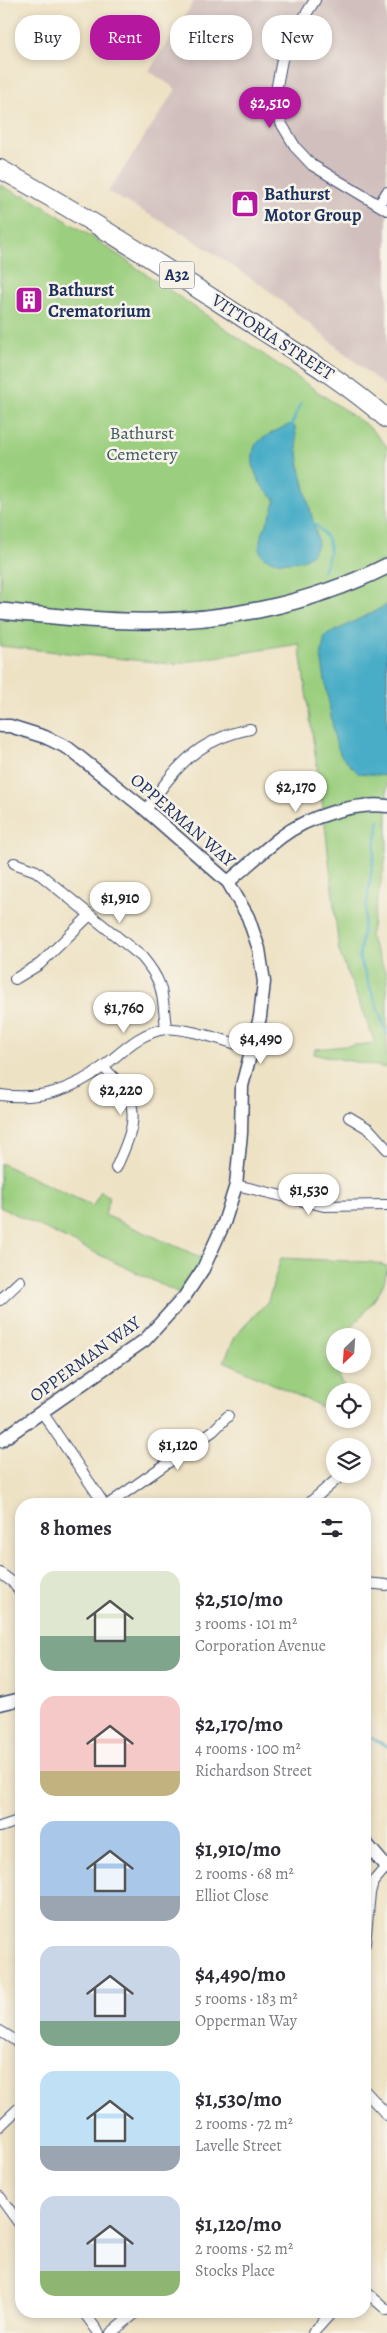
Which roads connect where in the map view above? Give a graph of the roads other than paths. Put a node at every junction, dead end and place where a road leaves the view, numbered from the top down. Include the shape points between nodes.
1 (315, 0) edge
2 (0, 169) edge
3 (387, 192) edge
4 (383, 207) edge
5 (387, 419) edge
6 (387, 566) edge
7 (0, 611) edge
8 (0, 726) edge
9 (250, 729) dead end
10 (387, 806) edge
11 (146, 810) junction
12 (14, 863) dead end
13 (228, 882) junction
14 (89, 916) junction
15 (15, 979) dead end
16 (166, 1028) junction
17 (251, 1049) junction
18 (103, 1067) junction
19 (0, 1095) edge
20 (349, 1117) dead end
21 (387, 1150) edge
22 (116, 1168) dead end
23 (236, 1185) junction
24 (387, 1205) edge
25 (20, 1281) dead end
26 (0, 1300) edge
27 (42, 1412) junction
28 (228, 1416) dead end
29 (0, 1441) edge
30 (332, 1483) edge
31 (100, 1498) edge
32 (118, 1498) edge
33 (315, 1498) edge
34 (0, 1573) edge
35 (15, 1584) edge
36 (371, 1584) edge
37 (387, 1585) edge
38 (15, 1700) edge
39 (0, 1704) edge
40 (15, 1822) edge
41 (0, 1828) edge
42 (371, 1849) edge
43 (386, 1868) edge
44 (371, 1889) edge
45 (0, 2031) edge
46 (15, 2040) edge
47 (371, 2098) edge
48 (15, 2112) edge
49 (387, 2115) edge
50 (0, 2126) edge
51 (0, 2197) edge
52 (15, 2218) edge
53 (371, 2296) edge
54 (387, 2310) edge
55 (88, 2318) edge
56 (129, 2318) edge
57 (326, 2318) edge
58 (99, 2333) edge
59 (111, 2333) edge
60 (313, 2333) edge

1 - 4 street via 284,49 276,91 281,123 296,148 312,165
2 - 5 highway, VITTORIA STREET / A32 via 134,247 324,370
3 - 4 street
6 - 7 main road via 301,599 240,614 198,620 131,622
8 - 11 street, OPPERMAN WAY via 45,736 68,748
9 - 11 street via 227,733 195,752 172,772
10 - 13 street via 372,804 324,815 282,836
11 - 13 street, OPPERMAN WAY
12 - 14 street via 36,871
13 - 17 street, OPPERMAN WAY via 248,917 259,948 264,982 260,1017
14 - 15 street via 40,964
14 - 16 street via 142,957 156,974 161,986
16 - 17 street
16 - 18 street via 138,1038
17 - 23 street, OPPERMAN WAY via 242,1086
18 - 19 street via 78,1084 52,1094
18 - 22 street via 125,1090 134,1113 127,1143
20 - 21 street via 369,1129
23 - 24 street via 324,1206
23 - 27 street, OPPERMAN WAY via 215,1246 185,1296 146,1340
25 - 26 street
27 - 29 street, OPPERMAN WAY
27 - 31 street
28 - 32 street via 213,1431
30 - 33 street
34 - 35 street
36 - 37 street
38 - 39 street
40 - 41 street
42 - 43 street
43 - 44 street via 373,1882
45 - 46 street
47 - 49 street
48 - 50 street
51 - 52 street
53 - 54 street
55 - 58 street
56 - 59 street
57 - 60 street

